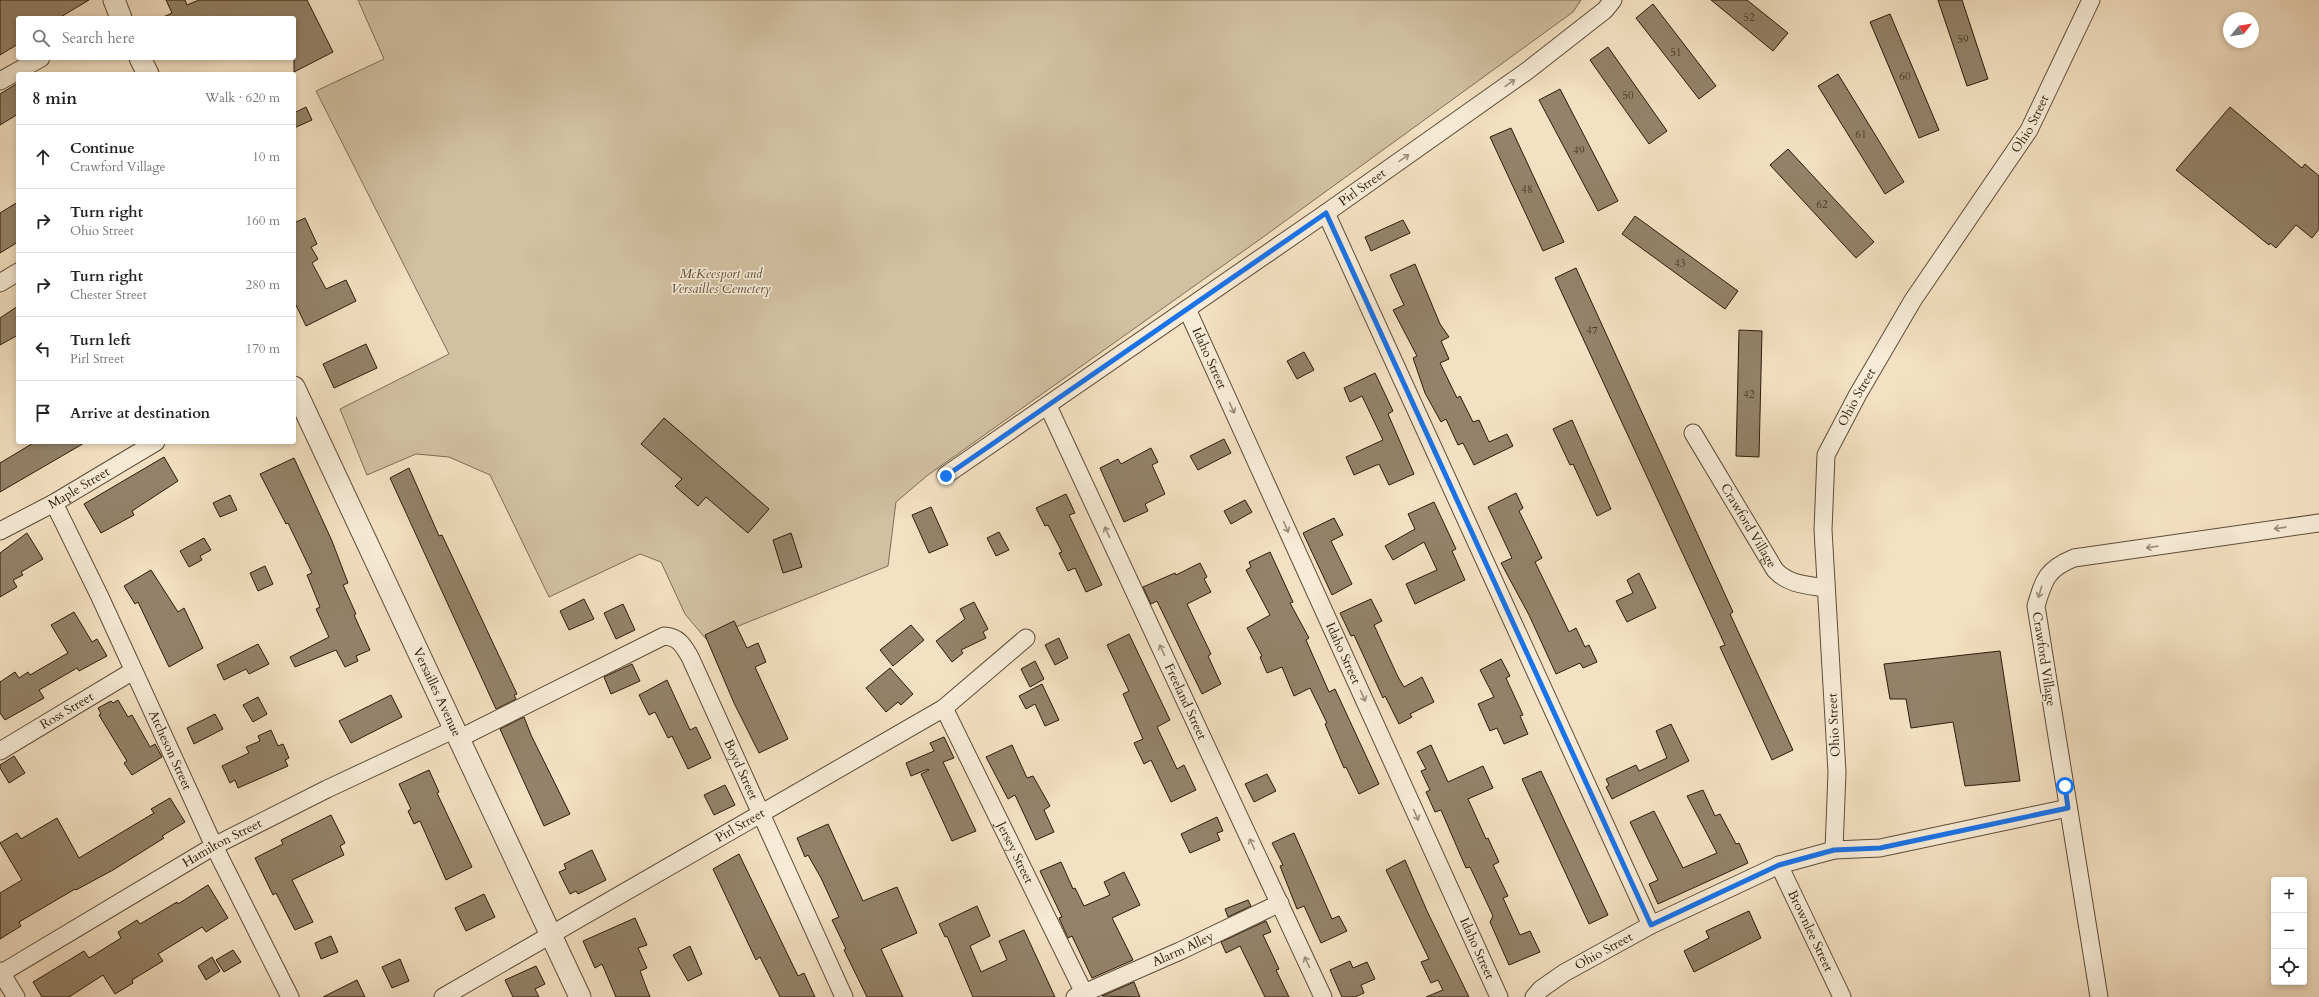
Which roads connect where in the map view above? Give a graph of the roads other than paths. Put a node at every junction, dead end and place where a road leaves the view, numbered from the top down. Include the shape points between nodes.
1 (1613, 0) edge
2 (2091, 0) edge
3 (37, 60) edge
4 (141, 60) edge
5 (16, 72) edge
6 (16, 72) edge
7 (147, 72) edge
8 (0, 81) edge
9 (1326, 213) junction
10 (16, 273) edge
11 (0, 283) edge
12 (1187, 309) junction
13 (296, 391) edge
14 (1048, 406) junction
15 (1693, 433) dead end
16 (153, 444) edge
17 (946, 476) dead end
18 (54, 503) junction
19 (2319, 522) edge
20 (0, 531) edge
21 (1826, 588) junction
22 (1026, 638) dead end
23 (133, 671) junction
24 (944, 708) junction
25 (456, 734) junction
26 (0, 751) edge
27 (2068, 808) junction
28 (761, 814) junction
29 (214, 846) junction
30 (1834, 850) junction
31 (1779, 865) junction
32 (1280, 903) junction
33 (1651, 925) junction
34 (550, 934) junction
35 (0, 973) edge
36 (1081, 995) edge
37 (16, 997) edge
38 (290, 997) edge
39 (443, 997) edge
40 (580, 997) edge
41 (844, 997) edge
42 (1323, 997) edge
43 (1499, 997) edge
44 (1534, 997) edge
45 (1842, 997) edge
46 (2099, 997) edge

9 -> 1 street, Pirl Street via 1527,71 1605,10
2 - 21 street, Ohio Street via 2029,130 1913,300 1826,455 1823,530
3 - 5 street
4 - 7 street
6 - 8 street
9 - 12 street, Pirl Street
9 - 33 street
10 - 11 street
12 - 14 street, Pirl Street
12 -> 43 street, Idaho Street
13 - 25 street, Versailles Avenue
14 - 17 street, Pirl Street
32 -> 14 street, Freeland Street
15 - 21 street, Crawford Village via 1775,570 1782,577 1795,583
16 - 18 street, Maple Street
18 - 20 street, Maple Street
18 - 23 street, Atcheson Street
19 -> 27 street, Crawford Village via 2074,558 2057,565 2044,580 2036,606
21 - 30 street, Ohio Street via 1837,772
22 - 24 street, Pirl Street
23 - 26 street, Ross Street
23 - 29 street, Atcheson Street
24 - 28 street, Pirl Street
24 - 36 street, Jersey Street
25 - 28 street, Boyd Street via 583,677 664,636 672,636 680,641 690,657
25 - 29 street, Hamilton Street via 327,789
25 - 34 street, Versailles Avenue
27 - 30 street, Ohio Street via 1880,848
27 - 46 street, Crawford Village
28 - 34 street, Pirl Street
28 - 41 street, Boyd Street
29 - 35 street, Hamilton Street
29 - 38 street, Atcheson Street
30 - 31 street, Ohio Street
31 - 33 street, Ohio Street
31 - 45 street, Brownlee Street
32 - 36 street, Alarm Alley
42 -> 32 street, Freeland Street
33 - 44 street, Ohio Street via 1564,973 1541,988
34 - 39 street, Pirl Street
34 - 40 street, Versailles Avenue
35 - 37 street

